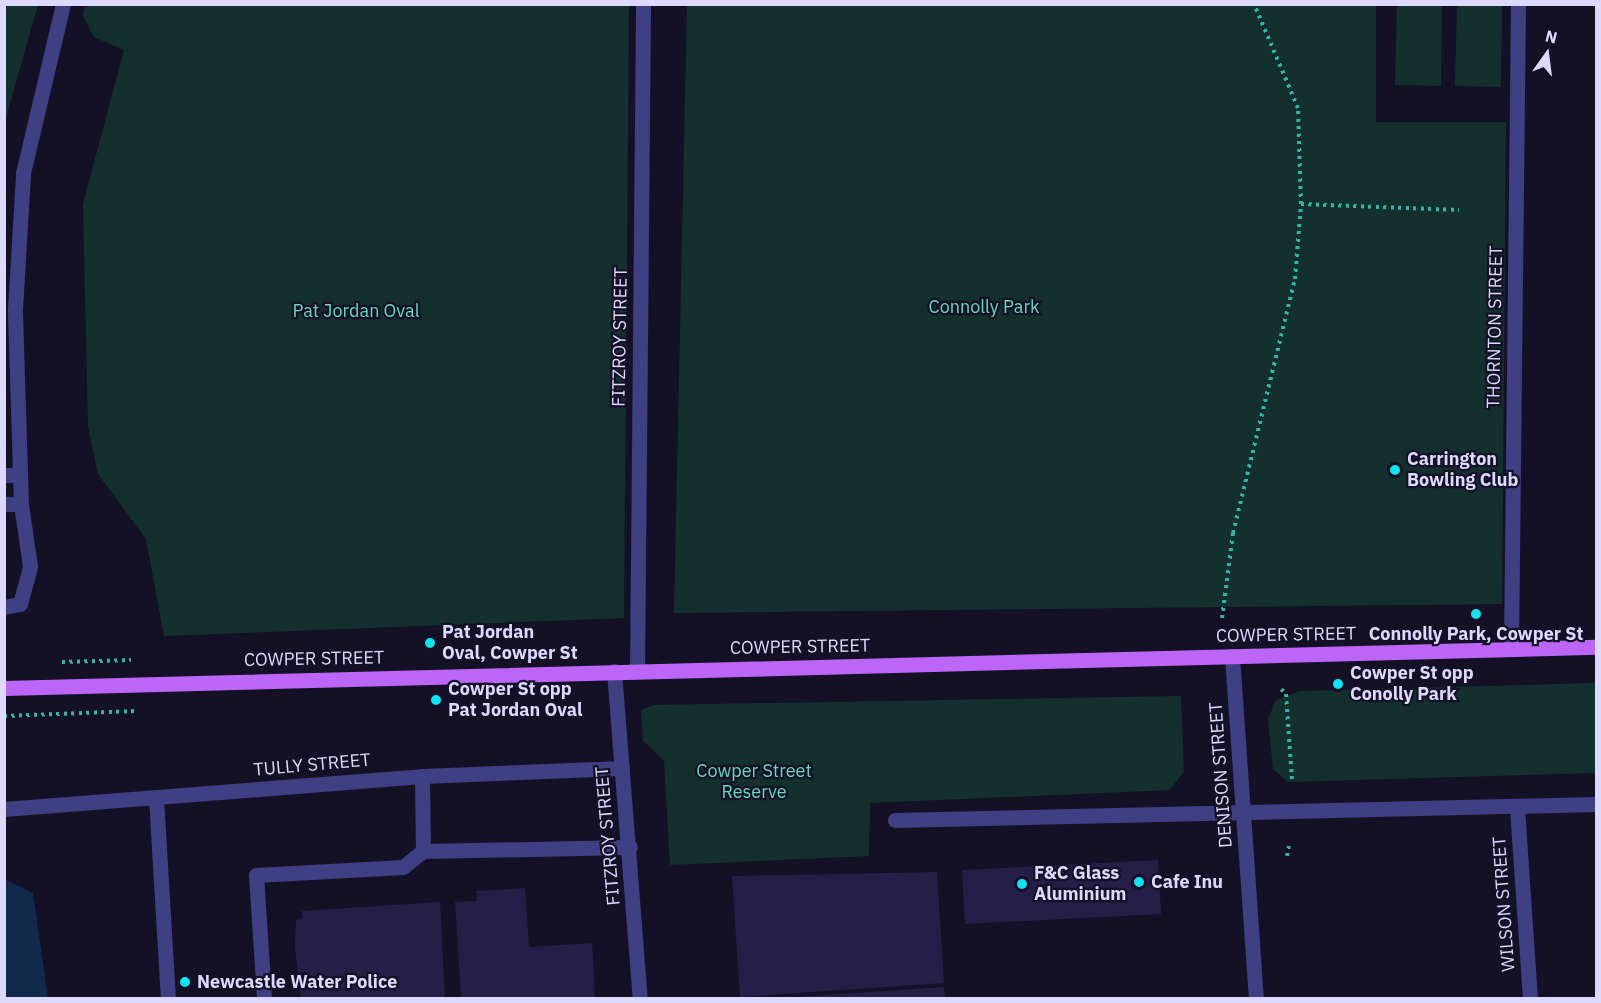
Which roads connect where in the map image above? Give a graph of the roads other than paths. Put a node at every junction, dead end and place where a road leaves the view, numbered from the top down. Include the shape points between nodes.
1 (63, 4) edge
2 (644, 4) edge
3 (1518, 4) edge
4 (12, 475) edge
5 (4, 504) edge
6 (21, 504) junction
7 (4, 607) edge
8 (1596, 647) edge
9 (1511, 650) junction
10 (1232, 656) junction
11 (614, 671) junction
12 (637, 671) junction
13 (4, 688) edge
14 (622, 768) junction
15 (422, 776) junction
16 (156, 798) junction
17 (1596, 804) edge
18 (1518, 808) junction
19 (4, 809) edge
20 (1243, 813) junction
21 (895, 820) dead end
22 (630, 847) junction
23 (423, 851) junction
24 (168, 999) edge
25 (264, 999) edge
26 (640, 999) edge
27 (1256, 999) edge
28 (1530, 999) edge

1 - 4 street via 23,172 15,309
2 - 12 street, FITZROY STREET
3 - 9 street, THORNTON STREET
4 - 6 street
5 - 6 street
6 - 7 street via 30,566 20,604
8 - 9 main road, COWPER STREET
9 - 10 main road, COWPER STREET
10 - 12 main road, COWPER STREET
10 - 20 street, DENISON STREET
11 - 12 main road, COWPER STREET
11 - 13 main road, COWPER STREET
11 - 14 street, FITZROY STREET
14 - 15 street, TULLY STREET
14 - 22 street, FITZROY STREET
15 - 16 street, TULLY STREET
15 - 23 street
16 - 19 street, TULLY STREET
16 - 24 street
17 - 18 street
18 - 20 street
18 - 28 street, WILSON STREET
20 - 21 street
20 - 27 street, DENISON STREET
22 - 23 street
22 - 26 street, FITZROY STREET
23 - 25 street via 403,867 256,875

